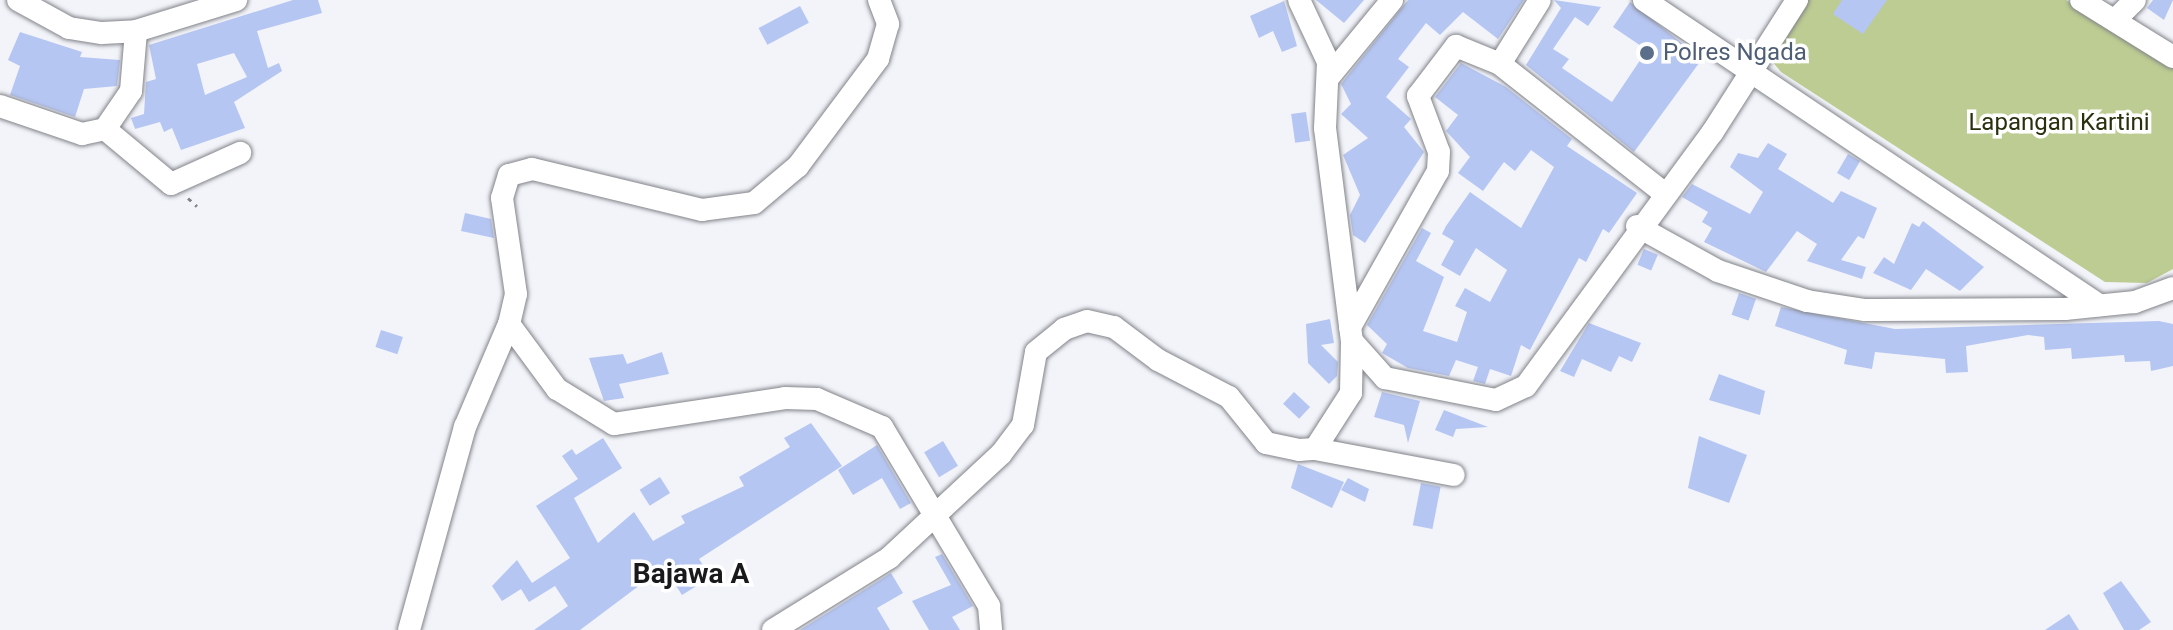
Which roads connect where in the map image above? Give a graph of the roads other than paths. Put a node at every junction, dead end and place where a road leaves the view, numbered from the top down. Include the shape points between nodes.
1 (18, 0) edge
2 (236, 0) edge
3 (879, 0) edge
4 (1299, 0) edge
5 (1392, 0) edge
6 (1540, 0) edge
7 (1644, 0) edge
8 (1797, 0) edge
9 (2081, 0) edge
10 (2135, 0) edge
11 (2115, 20) junction
12 (136, 31) junction
13 (2173, 57) edge
14 (1500, 64) junction
15 (1751, 71) junction
16 (1328, 78) junction
17 (0, 106) edge
18 (105, 129) junction
19 (240, 153) dead end
20 (1665, 194) junction
21 (1637, 226) junction
22 (2173, 288) edge
23 (2099, 305) junction
24 (509, 324) junction
25 (1351, 334) junction
26 (1315, 449) junction
27 (1454, 475) dead end
28 (934, 508) junction
29 (409, 630) edge
30 (773, 630) edge
31 (991, 630) edge

1 - 12 street via 69,28
2 - 12 street
3 - 24 street via 888,24 878,59 798,166 754,203 702,210 532,169 509,175 502,198 516,294
4 - 16 street via 1322,38
5 - 16 street
6 - 14 street
7 - 15 street
8 - 15 street
9 - 11 street
10 - 11 street
11 - 13 street
12 - 18 street via 131,91
14 - 20 street
14 - 25 street via 1460,45 1421,88 1419,112 1439,152 1438,171
15 - 20 street
15 - 23 street
16 - 25 street via 1325,128
17 - 18 street via 82,134
18 - 19 street via 171,184
20 - 21 street
21 - 23 street via 1718,271 1807,301 1908,314
21 - 25 street via 1526,386 1506,398 1402,385 1369,366
22 - 23 street
24 - 28 street via 557,389 614,424 785,398 817,399 868,418 895,442
24 - 29 street via 465,427
25 - 26 street via 1351,393
26 - 27 street
26 - 28 street via 1266,443 1214,387 1158,360 1114,327 1087,321 1036,352 1018,436
28 - 30 street via 889,558
28 - 31 street via 989,606

